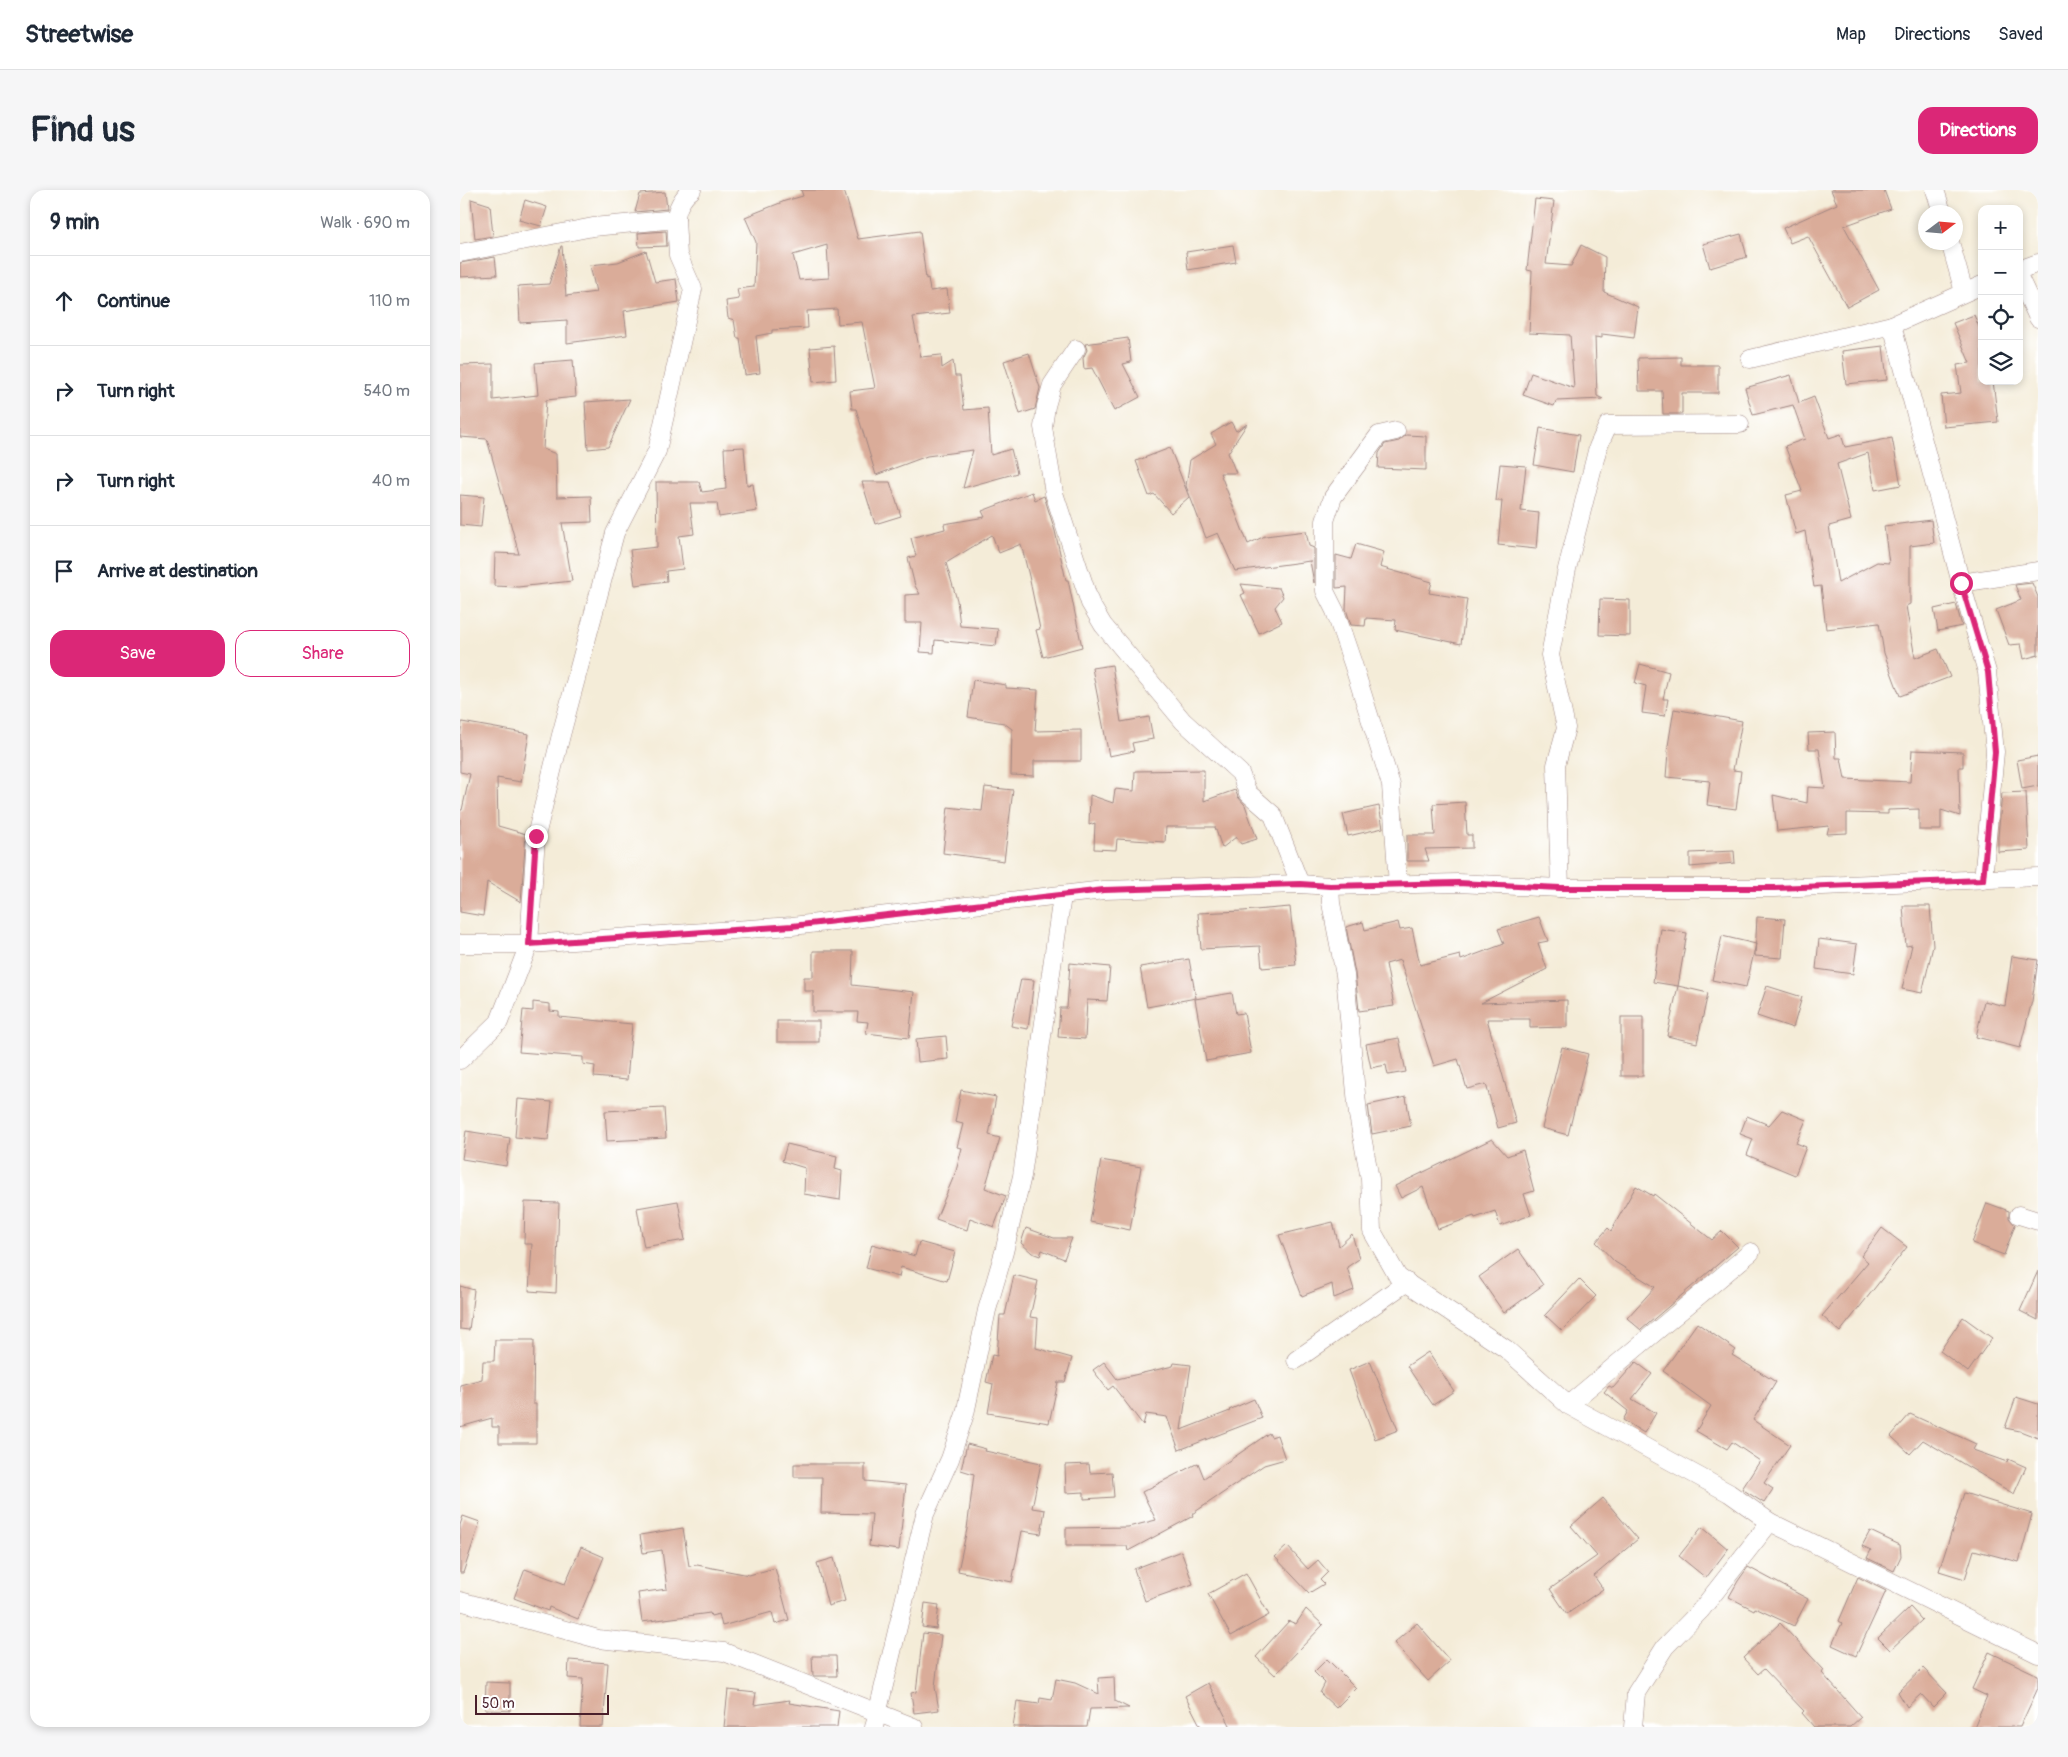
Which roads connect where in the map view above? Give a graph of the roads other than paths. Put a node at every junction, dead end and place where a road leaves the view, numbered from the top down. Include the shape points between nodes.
1 (1936, 190) edge
2 (687, 191) edge
3 (1940, 205) edge
4 (676, 219) junction
5 (1952, 250) edge
6 (460, 253) edge
7 (2038, 262) edge
8 (2023, 268) edge
9 (2023, 286) edge
10 (1978, 287) edge
11 (1964, 292) junction
12 (2038, 318) edge
13 (1892, 325) junction
14 (1076, 349) dead end
15 (1750, 359) dead end
16 (1740, 424) dead end
17 (1396, 431) dead end
18 (2038, 571) edge
19 (1961, 583) junction
20 (2038, 877) edge
21 (1983, 880) junction
22 (1300, 884) junction
23 (1398, 885) junction
24 (1330, 886) junction
25 (1560, 888) junction
26 (1062, 896) junction
27 (460, 944) edge
28 (529, 944) junction
29 (460, 1060) edge
30 (2019, 1215) dead end
31 (2038, 1221) edge
32 (1751, 1252) dead end
33 (1407, 1282) junction
34 (1296, 1360) dead end
35 (1568, 1405) junction
36 (1770, 1522) junction
37 (460, 1601) edge
38 (2038, 1654) edge
39 (875, 1720) edge
40 (914, 1727) edge
41 (1632, 1727) edge

1 - 3 street
2 - 4 street
4 - 6 street via 593,227
4 - 28 street via 678,255 693,289 657,451 615,533 561,734 536,836
5 - 11 street
7 - 8 street
9 - 12 street
10 - 11 street
11 - 13 street
13 - 15 street
13 - 19 street
14 - 22 street via 1052,385 1042,427 1054,493 1090,603 1108,633 1183,721 1240,774 1248,792 1273,815
16 - 25 street via 1608,425 1598,447 1567,568 1550,655 1566,728 1556,766
17 - 23 street via 1379,434 1333,497 1325,520 1325,591 1350,655 1391,785
18 - 19 street
19 - 21 street via 1988,672 1995,752
20 - 21 street
21 - 25 street via 1775,888
22 - 24 street
22 - 26 street via 1104,890
23 - 24 street
23 - 25 street via 1458,883
24 - 33 street via 1345,975 1358,1115 1370,1180 1372,1231 1398,1277
26 - 28 street via 792,926
26 - 39 street via 1022,1176 987,1310 965,1414 950,1459 925,1514
27 - 28 street
28 - 29 street via 499,1022
30 - 31 street
32 - 35 street
33 - 34 street
33 - 35 street via 1506,1349
35 - 36 street via 1729,1493
36 - 38 street
36 - 41 street via 1701,1610 1665,1647 1636,1693
37 - 39 street via 598,1639 724,1652
39 - 40 street

